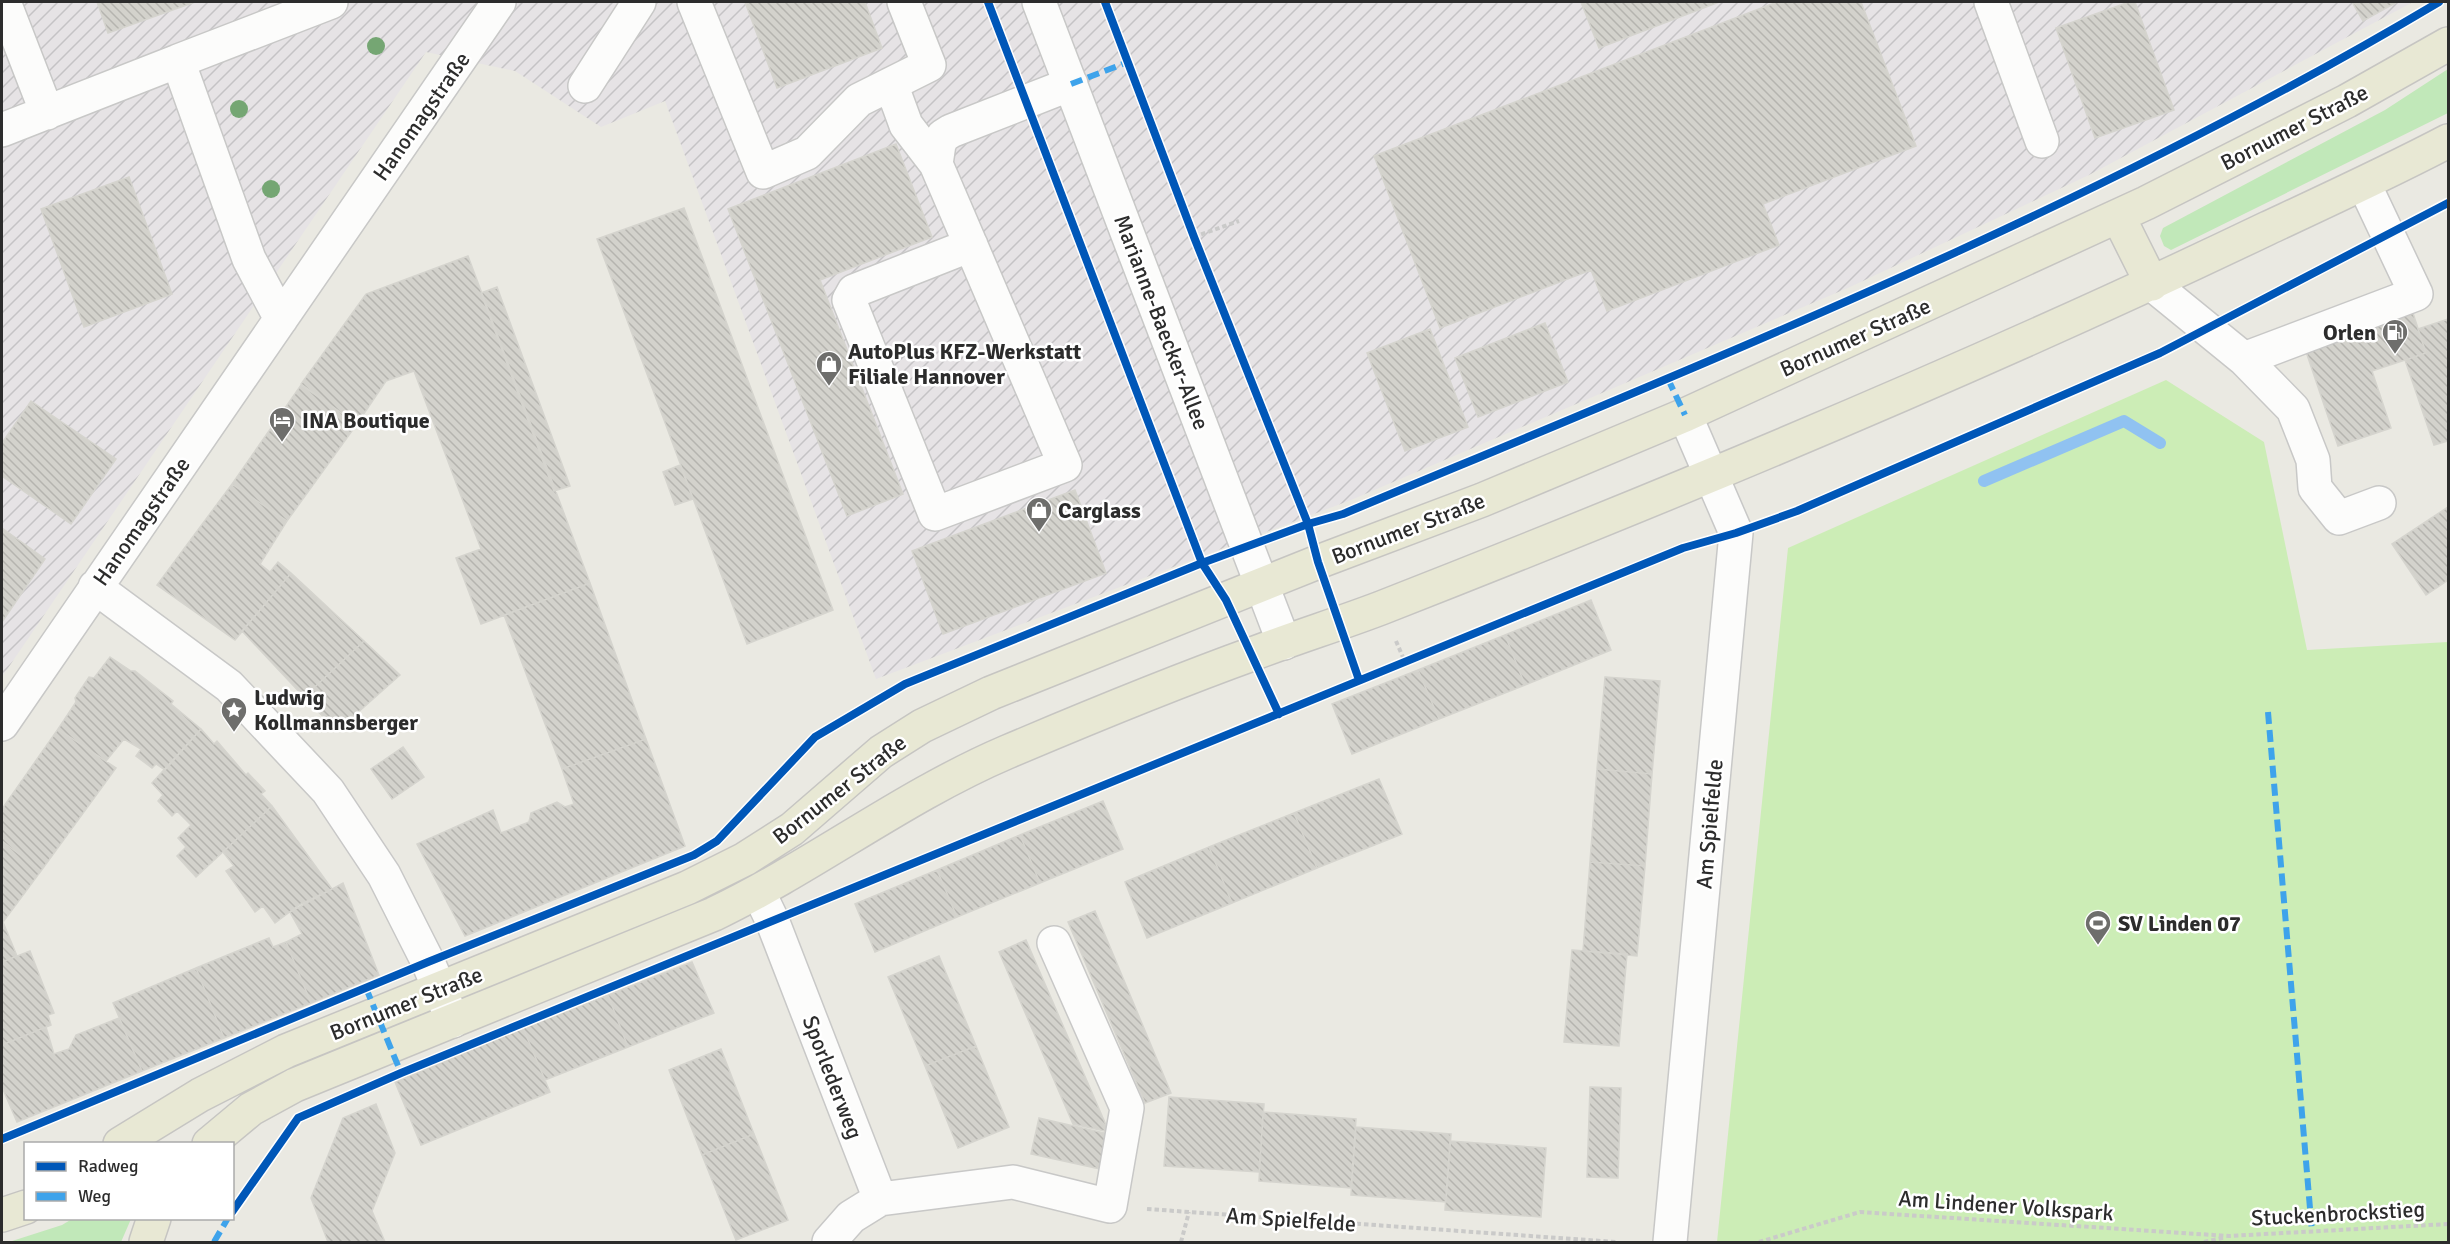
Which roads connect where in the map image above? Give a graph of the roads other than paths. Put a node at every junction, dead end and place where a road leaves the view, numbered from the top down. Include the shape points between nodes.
1 (4, 2) edge
2 (330, 2) edge
3 (499, 2) edge
4 (639, 2) edge
5 (694, 2) edge
6 (904, 2) edge
7 (1039, 2) edge
8 (1991, 2) edge
9 (2448, 44) edge
10 (178, 61) junction
11 (891, 84) junction
12 (1071, 84) junction
13 (585, 86) dead end
14 (47, 113) junction
15 (2, 130) edge
16 (2042, 141) dead end
17 (2448, 141) edge
18 (936, 164) junction
19 (2364, 184) junction
20 (2118, 216) junction
21 (971, 245) junction
22 (2152, 284) junction
23 (281, 319) junction
24 (2244, 359) junction
25 (1684, 415) junction
26 (1710, 475) junction
27 (2379, 503) dead end
28 (1261, 585) junction
29 (95, 587) junction
30 (1284, 642) junction
31 (2, 724) edge
32 (759, 893) junction
33 (1054, 943) dead end
34 (441, 989) junction
35 (453, 1021) junction
36 (122, 1142) edge
37 (210, 1142) edge
38 (880, 1199) junction
39 (24, 1207) edge
40 (2, 1215) edge
41 (153, 1220) edge
42 (146, 1242) edge
43 (829, 1242) edge
44 (1670, 1242) edge

1 - 14 street
2 - 10 street
3 - 23 street, Hanomagstraße
4 - 13 street
5 - 11 street via 763,172 807,153 859,100
6 - 11 street via 929,65
7 - 12 street, Marianne-Baecker-Allee
8 - 16 street
9 - 20 main road, Bornumer Straße via 2347,101
10 - 14 street
10 - 23 street via 249,259
11 - 18 street via 906,124
12 - 18 street via 951,131 939,144
12 - 28 street, Marianne-Baecker-Allee
14 - 15 street
17 - 19 main road, Bornumer Straße
18 - 21 street
19 - 22 main road, Bornumer Straße
19 - 24 street via 2416,294
20 - 22 main road
20 - 25 main road, Bornumer Straße
21 - 21 street via 854,291 849,300 935,514 1065,465
22 - 24 street
22 - 26 main road, Bornumer Straße via 1932,383
23 - 29 street, Hanomagstraße
24 - 27 street via 2293,409 2313,460 2315,489 2339,518
25 - 26 street, Am Spielfelde
25 - 28 main road, Bornumer Straße via 1482,500
26 - 30 main road, Bornumer Straße via 1382,607
26 - 44 street, Am Spielfelde via 1736,533
28 - 30 street, Marianne-Baecker-Allee
28 - 34 main road, Bornumer Straße via 991,693 922,726 881,752 792,829 745,858 687,888
29 - 31 street, Hanomagstraße
29 - 34 street via 229,686 327,791 384,875
30 - 32 main road, Bornumer Straße via 1002,754 933,789
32 - 35 main road, Bornumer Straße
32 - 38 street, Sporlederweg
33 - 38 street via 1127,1108 1110,1206 1013,1182
34 - 35 street
34 - 36 main road, Bornumer Straße via 286,1051 200,1095
35 - 37 main road, Bornumer Straße via 295,1085 251,1109
38 - 43 street via 851,1216
39 - 40 main road
41 - 42 main road

